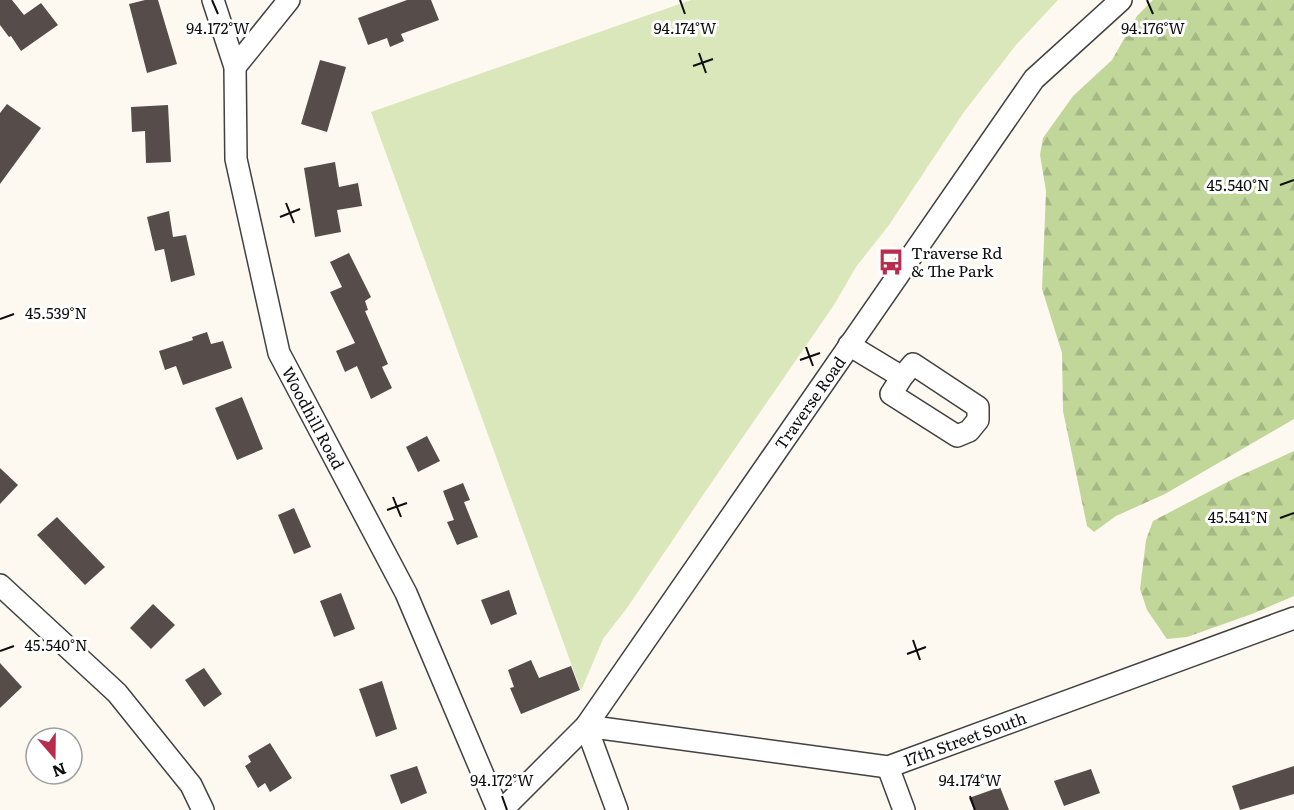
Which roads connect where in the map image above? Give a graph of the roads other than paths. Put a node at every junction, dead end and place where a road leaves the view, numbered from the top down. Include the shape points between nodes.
1 (213, 0) edge
2 (289, 0) edge
3 (1121, 0) edge
4 (235, 67) junction
5 (849, 345) junction
6 (902, 377) dead end
7 (0, 585) edge
8 (1294, 618) edge
9 (586, 726) junction
10 (888, 767) junction
11 (203, 810) edge
12 (500, 810) edge
13 (617, 810) edge
14 (904, 810) edge

1 - 4 street, Woodhill Road
2 - 4 street
3 - 5 street, Traverse Road via 1034,79
4 - 12 street, Woodhill Road via 237,159 279,353 406,593
5 - 6 street
5 - 9 street, Traverse Road
7 - 11 street via 117,693 190,785
8 - 10 street, 17th Street South
9 - 10 street, 17th Street South
9 - 12 street, Traverse Road
9 - 13 street
10 - 14 street

